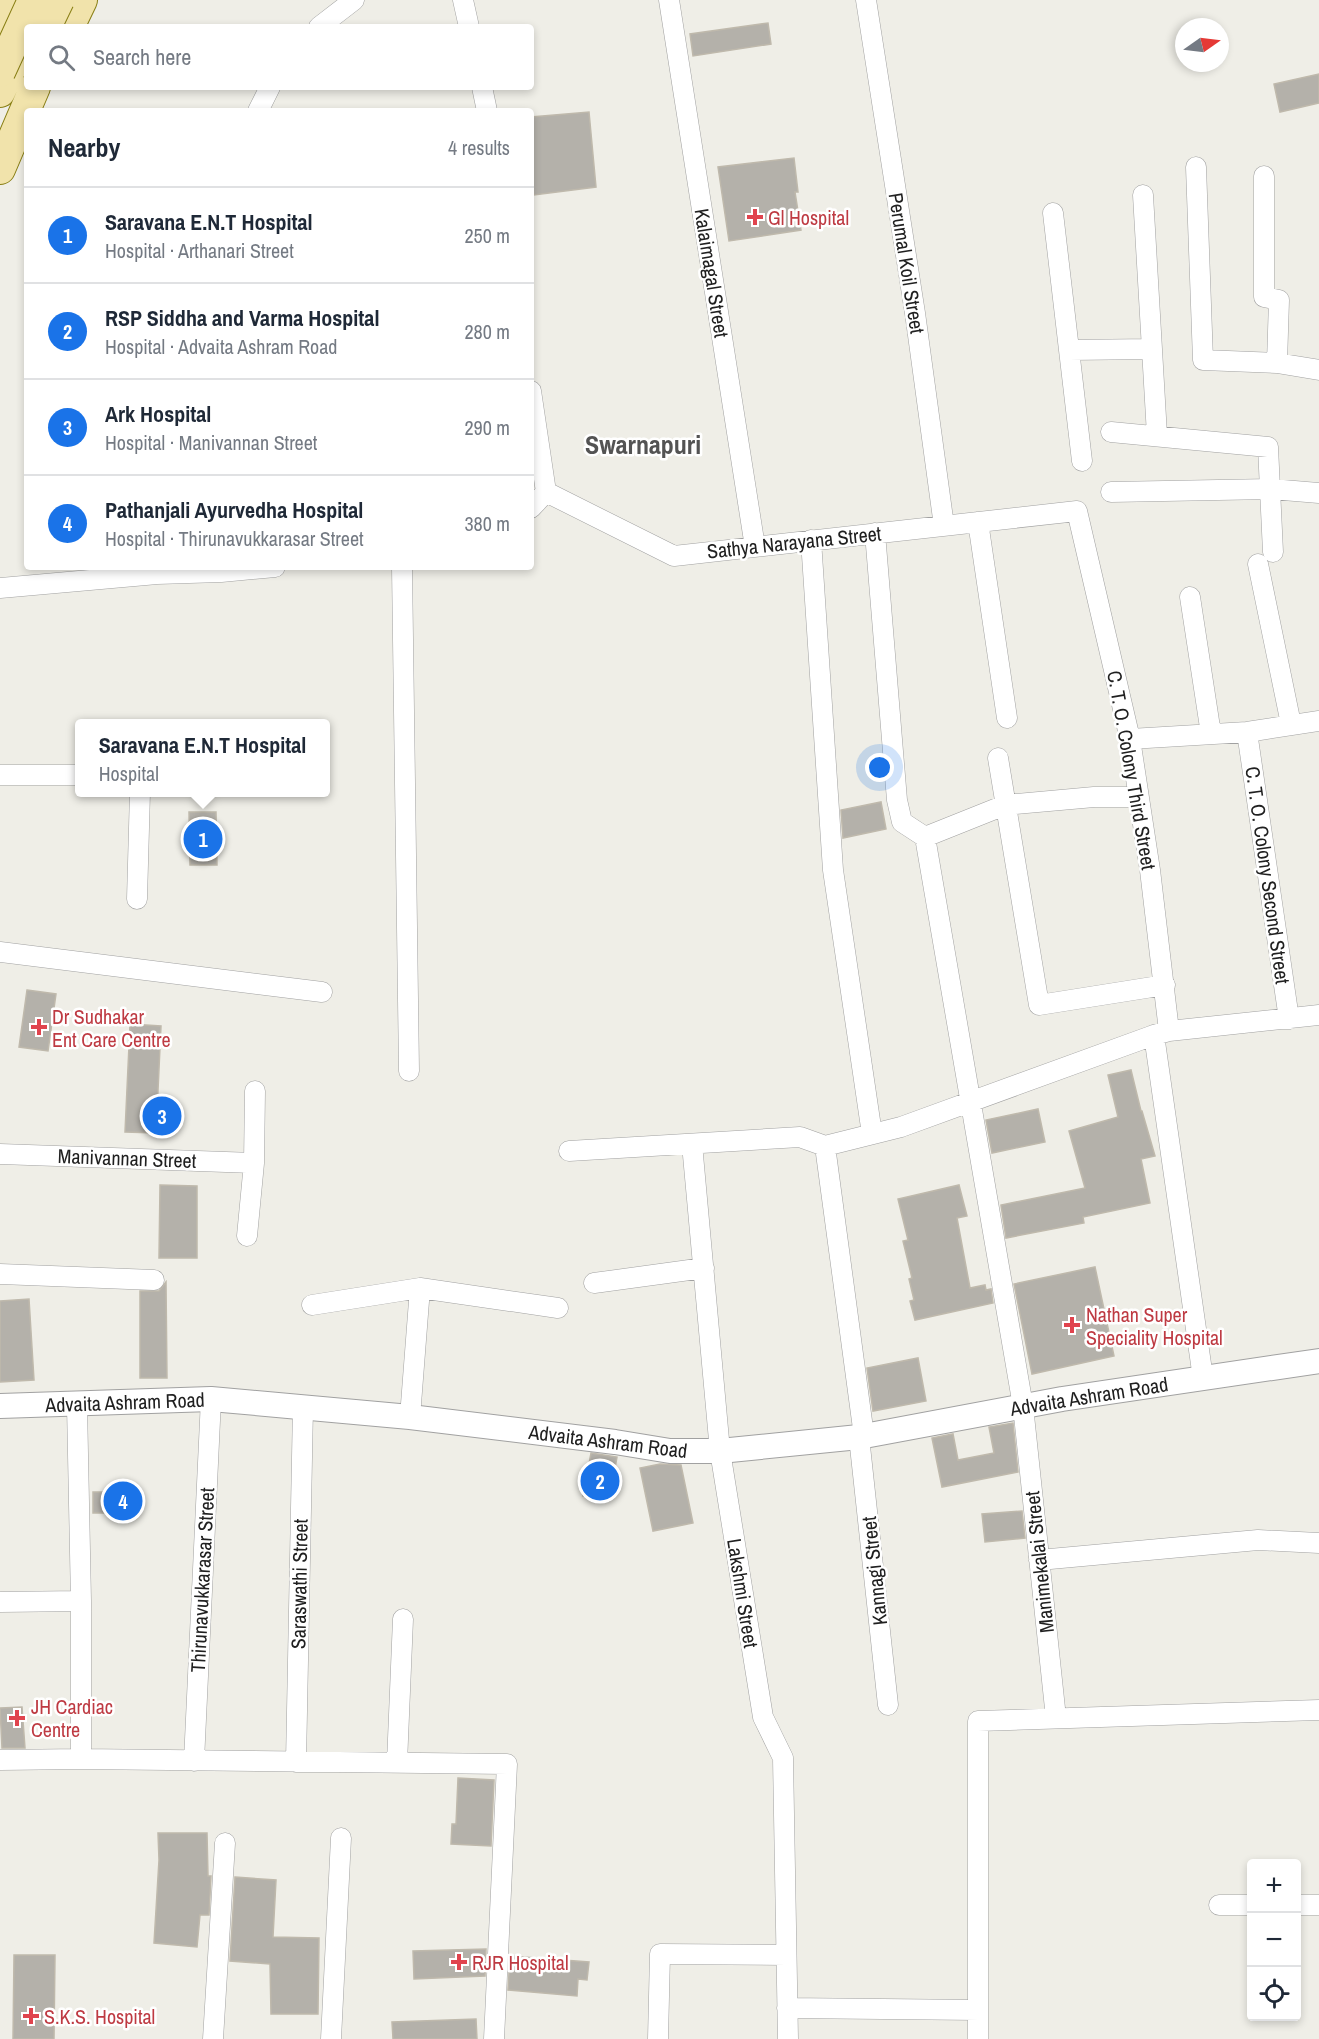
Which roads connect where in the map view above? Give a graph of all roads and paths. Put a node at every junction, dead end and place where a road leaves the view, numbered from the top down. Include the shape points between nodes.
1 (42, 0) edge
2 (354, 0) edge
3 (463, 0) edge
4 (669, 0) edge
5 (866, 0) edge
6 (11, 6) edge
7 (70, 10) edge
8 (31, 24) edge
9 (50, 24) edge
10 (323, 24) edge
11 (468, 24) edge
12 (24, 40) edge
13 (0, 72) edge
14 (24, 75) edge
15 (33, 90) edge
16 (41, 90) edge
17 (268, 90) edge
18 (483, 90) edge
19 (0, 92) edge
20 (25, 108) edge
21 (32, 108) edge
22 (260, 108) edge
23 (486, 108) edge
24 (24, 111) edge
25 (0, 128) edge
26 (24, 128) edge
27 (1196, 168) dead end
28 (0, 169) edge
29 (1264, 176) dead end
30 (0, 188) edge
31 (1143, 195) dead end
32 (1053, 213) dead end
33 (1152, 349) junction
34 (1069, 350) junction
35 (1276, 363) junction
36 (1319, 370) edge
37 (534, 411) edge
38 (1111, 432) dead end
39 (1157, 435) junction
40 (1082, 461) dead end
41 (1271, 489) junction
42 (546, 492) junction
43 (1111, 492) dead end
44 (1319, 493) edge
45 (534, 505) edge
46 (1077, 511) joint
47 (978, 522) junction
48 (944, 526) junction
49 (875, 533) junction
50 (811, 540) junction
51 (755, 547) junction
52 (157, 570) edge
53 (243, 570) edge
54 (402, 570) edge
55 (0, 588) edge
56 (1190, 597) dead end
57 (1007, 718) dead end
58 (1319, 721) edge
59 (1291, 724) junction
60 (1247, 732) junction
61 (1211, 734) junction
62 (1130, 740) junction
63 (998, 758) dead end
64 (0, 775) edge
65 (75, 775) edge
66 (140, 797) edge
67 (1138, 797) junction
68 (1005, 805) junction
69 (925, 837) junction
70 (137, 899) dead end
71 (0, 952) edge
72 (1165, 984) junction
73 (322, 992) dead end
74 (1319, 1015) edge
75 (1289, 1019) junction
76 (1161, 1033) junction
77 (409, 1071) dead end
78 (255, 1091) dead end
79 (971, 1101) junction
80 (872, 1134) junction
81 (692, 1144) junction
82 (825, 1146) junction
83 (569, 1151) dead end
84 (0, 1154) edge
85 (254, 1163) junction
86 (247, 1236) dead end
87 (704, 1268) junction
88 (0, 1274) edge
89 (154, 1280) dead end
90 (594, 1283) dead end
91 (420, 1288) junction
92 (312, 1305) dead end
93 (558, 1308) dead end
94 (1319, 1361) edge
95 (1203, 1378) junction
96 (211, 1399) junction
97 (77, 1405) junction
98 (0, 1406) edge
99 (1023, 1406) junction
100 (303, 1407) junction
101 (410, 1417) junction
102 (862, 1437) junction
103 (720, 1451) junction
104 (1319, 1543) edge
105 (1039, 1560) junction
106 (81, 1601) junction
107 (0, 1602) edge
108 (403, 1619) dead end
109 (888, 1705) dead end
110 (1319, 1710) edge
111 (1056, 1718) junction
112 (81, 1759) junction
113 (0, 1760) edge
114 (194, 1761) junction
115 (296, 1762) junction
116 (396, 1763) junction
117 (341, 1838) dead end
118 (225, 1842) dead end
119 (1219, 1905) dead end
120 (1247, 1905) edge
121 (1301, 1905) edge
122 (1319, 1905) edge
123 (786, 1955) junction
124 (787, 2008) junction
125 (978, 2010) junction
126 (213, 2039) edge
127 (331, 2039) edge
128 (494, 2039) edge
129 (658, 2039) edge
130 (788, 2039) edge
131 (978, 2039) edge

1 - 8 main road
2 - 10 street
3 - 11 street
4 - 51 street, Kalaimagal Street
5 - 48 street, Perumal Koil Street
6 - 7 street
6 - 13 main road, bridge
7 - 9 main road, bridge
12 - 19 main road
14 - 25 main road
15 - 20 main road
16 - 21 main road
17 - 22 street
18 - 23 street
24 - 28 main road
26 - 30 main road
27 - 35 street via 1203,360
29 - 35 street via 1264,297 1279,300
31 - 33 street
32 - 34 street
33 - 34 street
33 - 39 street
34 - 40 street
35 - 36 street
37 - 42 street
38 - 39 street
39 - 41 street via 1268,447
41 - 43 street
41 - 44 street
41 - 59 street via 1265,558
42 - 45 street
42 - 51 street, Sathya Narayana Street via 674,556
46 - 47 street, Sathya Narayana Street
46 - 62 street, C. T. O. Colony Third Street
47 - 48 street, Sathya Narayana Street
47 - 57 street
48 - 49 street, Sathya Narayana Street
49 - 50 street, Sathya Narayana Street
49 - 69 street via 897,800 903,822
50 - 51 street, Sathya Narayana Street
50 - 80 street via 833,870
52 - 53 street
52 - 55 street
54 - 77 street
56 - 61 street
58 - 59 street
59 - 60 street
60 - 61 street
60 - 75 street, C. T. O. Colony Second Street
61 - 62 street
62 - 67 street, C. T. O. Colony Third Street
63 - 68 street
64 - 65 street
66 - 70 street
67 - 68 street via 1094,796
67 - 72 street, C. T. O. Colony Third Street
68 - 69 street
68 - 72 street via 1039,1005
69 - 79 street, Manimekalai Street
71 - 73 street
72 - 76 street, C. T. O. Colony Third Street
74 - 75 street
75 - 76 street
76 - 79 street
76 - 95 street, C. T. O. Colony Third Street
78 - 85 street
79 - 80 street
79 - 99 street, Manimekalai Street
80 - 82 street
81 - 82 street via 800,1137
81 - 83 street
81 - 87 street, Lakshmi Street
82 - 102 street, Kannagi Street
84 - 85 street, Manivannan Street
85 - 86 street
87 - 90 street
87 - 103 street, Lakshmi Street
88 - 89 street
91 - 92 street
91 - 93 street
91 - 101 street
94 - 95 street, Advaita Ashram Road
95 - 99 street, Advaita Ashram Road
96 - 97 street, Advaita Ashram Road
96 - 100 street, Advaita Ashram Road
96 - 114 street, Thirunavukkarasar Street
97 - 98 street, Advaita Ashram Road
97 - 106 street
99 - 102 street, Advaita Ashram Road
99 - 105 street, Manimekalai Street
100 - 101 street, Advaita Ashram Road
100 - 115 street, Saraswathi Street
101 - 103 street, Advaita Ashram Road via 670,1451
102 - 103 street, Advaita Ashram Road
102 - 109 street, Kannagi Street
103 - 123 street, Lakshmi Street via 763,1717 783,1758
104 - 105 street via 1258,1540
105 - 111 street, Manimekalai Street
106 - 107 street
106 - 112 street
108 - 116 street
110 - 111 street
111 - 125 street via 978,1721
112 - 113 street
112 - 114 street
114 - 115 street
115 - 116 street
116 - 128 street via 507,1764
117 - 127 street
118 - 126 street
119 - 120 street
121 - 122 street
123 - 124 street, Lakshmi Street
123 - 129 street via 660,1954
124 - 125 street
124 - 130 street, Lakshmi Street
125 - 131 street

